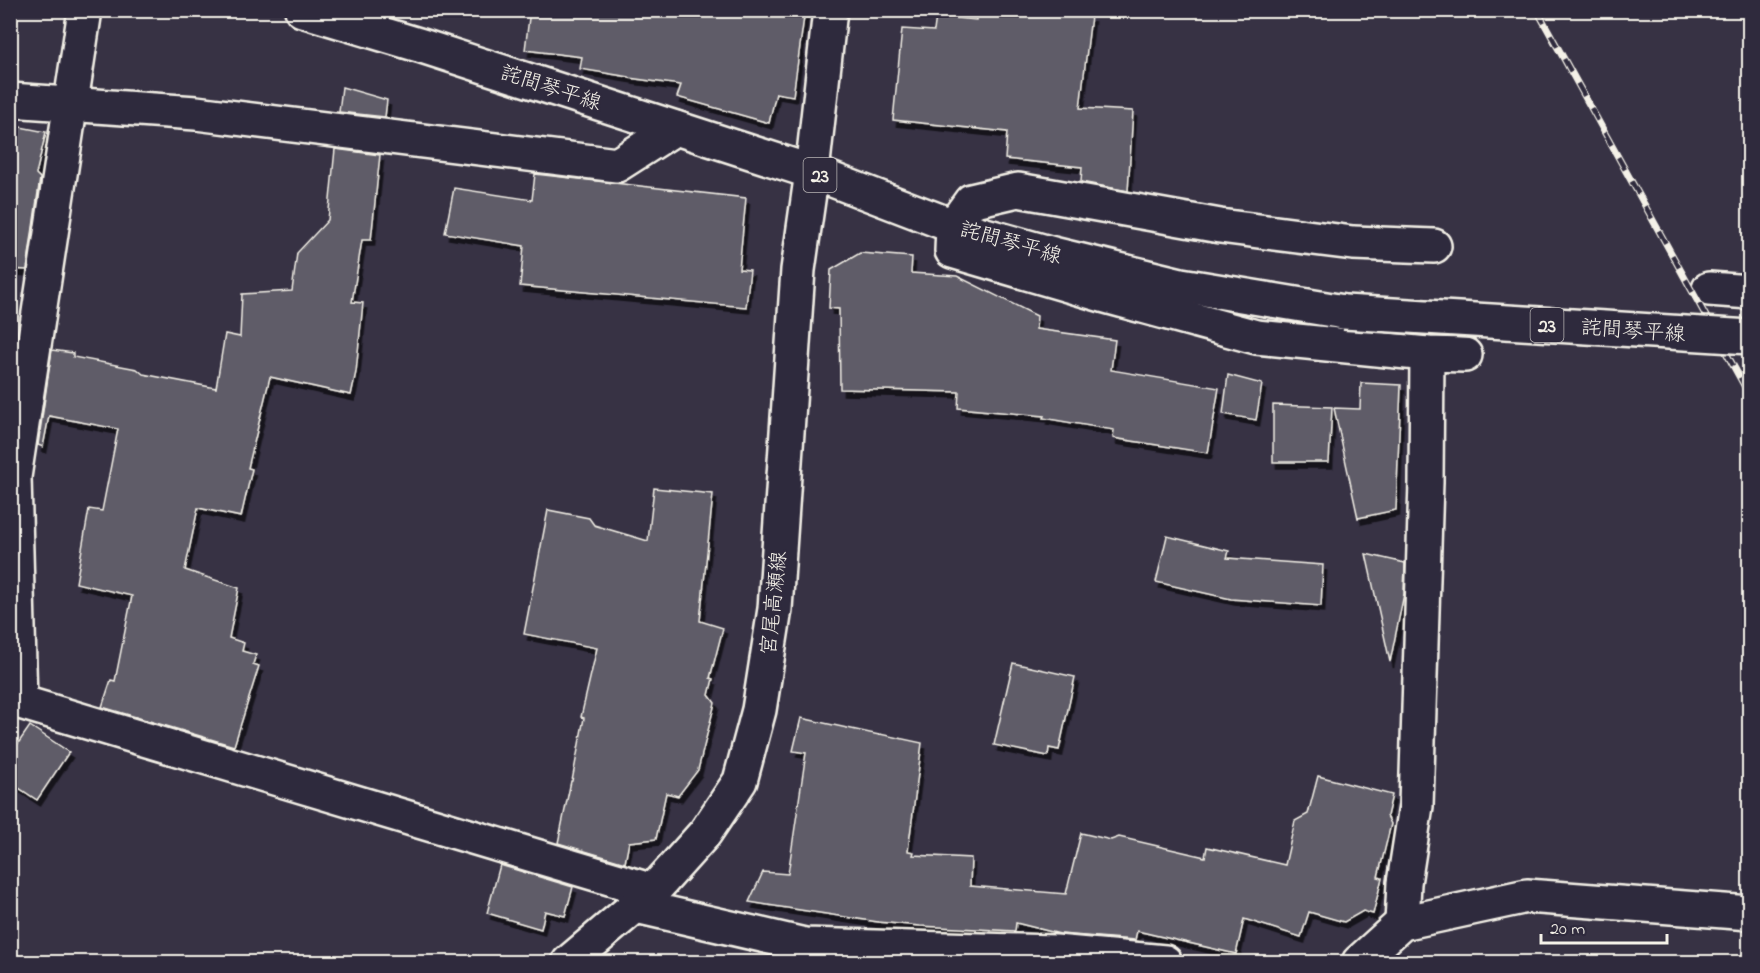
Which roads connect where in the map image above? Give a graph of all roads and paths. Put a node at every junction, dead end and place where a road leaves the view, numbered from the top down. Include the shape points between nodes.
1 (85, 10) edge
2 (302, 10) edge
3 (830, 10) edge
4 (10, 100) edge
5 (70, 105) junction
6 (675, 128) junction
7 (812, 172) junction
8 (953, 226) junction
9 (1434, 246) dead end
10 (1709, 289) dead end
11 (1749, 292) edge
12 (1749, 337) edge
13 (1427, 354) junction
14 (1465, 355) dead end
15 (15, 701) edge
16 (644, 899) junction
17 (1749, 913) edge
18 (1402, 923) junction
19 (806, 954) edge
20 (1090, 959) edge
21 (569, 963) edge
22 (1165, 963) edge
23 (1359, 963) edge

1 - 5 street
2 - 6 street, 詫間琴平線 / 23
3 - 7 street, 宮尾高瀬線
4 - 5 street
5 - 6 street via 196,112 617,165
5 - 15 street via 14,477
6 - 7 street, 詫間琴平線 / 23
7 - 8 street, 詫間琴平線 / 23
7 - 16 street, 宮尾高瀬線 via 798,270 775,609 759,710 740,781 705,833
8 - 9 street via 971,201 1018,190 1220,226 1353,243
8 - 12 street, 詫間琴平線 / 23, bridge via 1053,255 1181,285 1344,312
8 - 13 street via 952,251 1256,337
10 - 11 street
13 - 14 street
13 - 18 street via 1416,806
15 - 16 street via 315,791
16 - 19 street
16 - 21 street, 宮尾高瀬線
17 - 18 street via 1527,896
18 - 23 street
19 - 20 street via 1055,952
20 - 22 street

